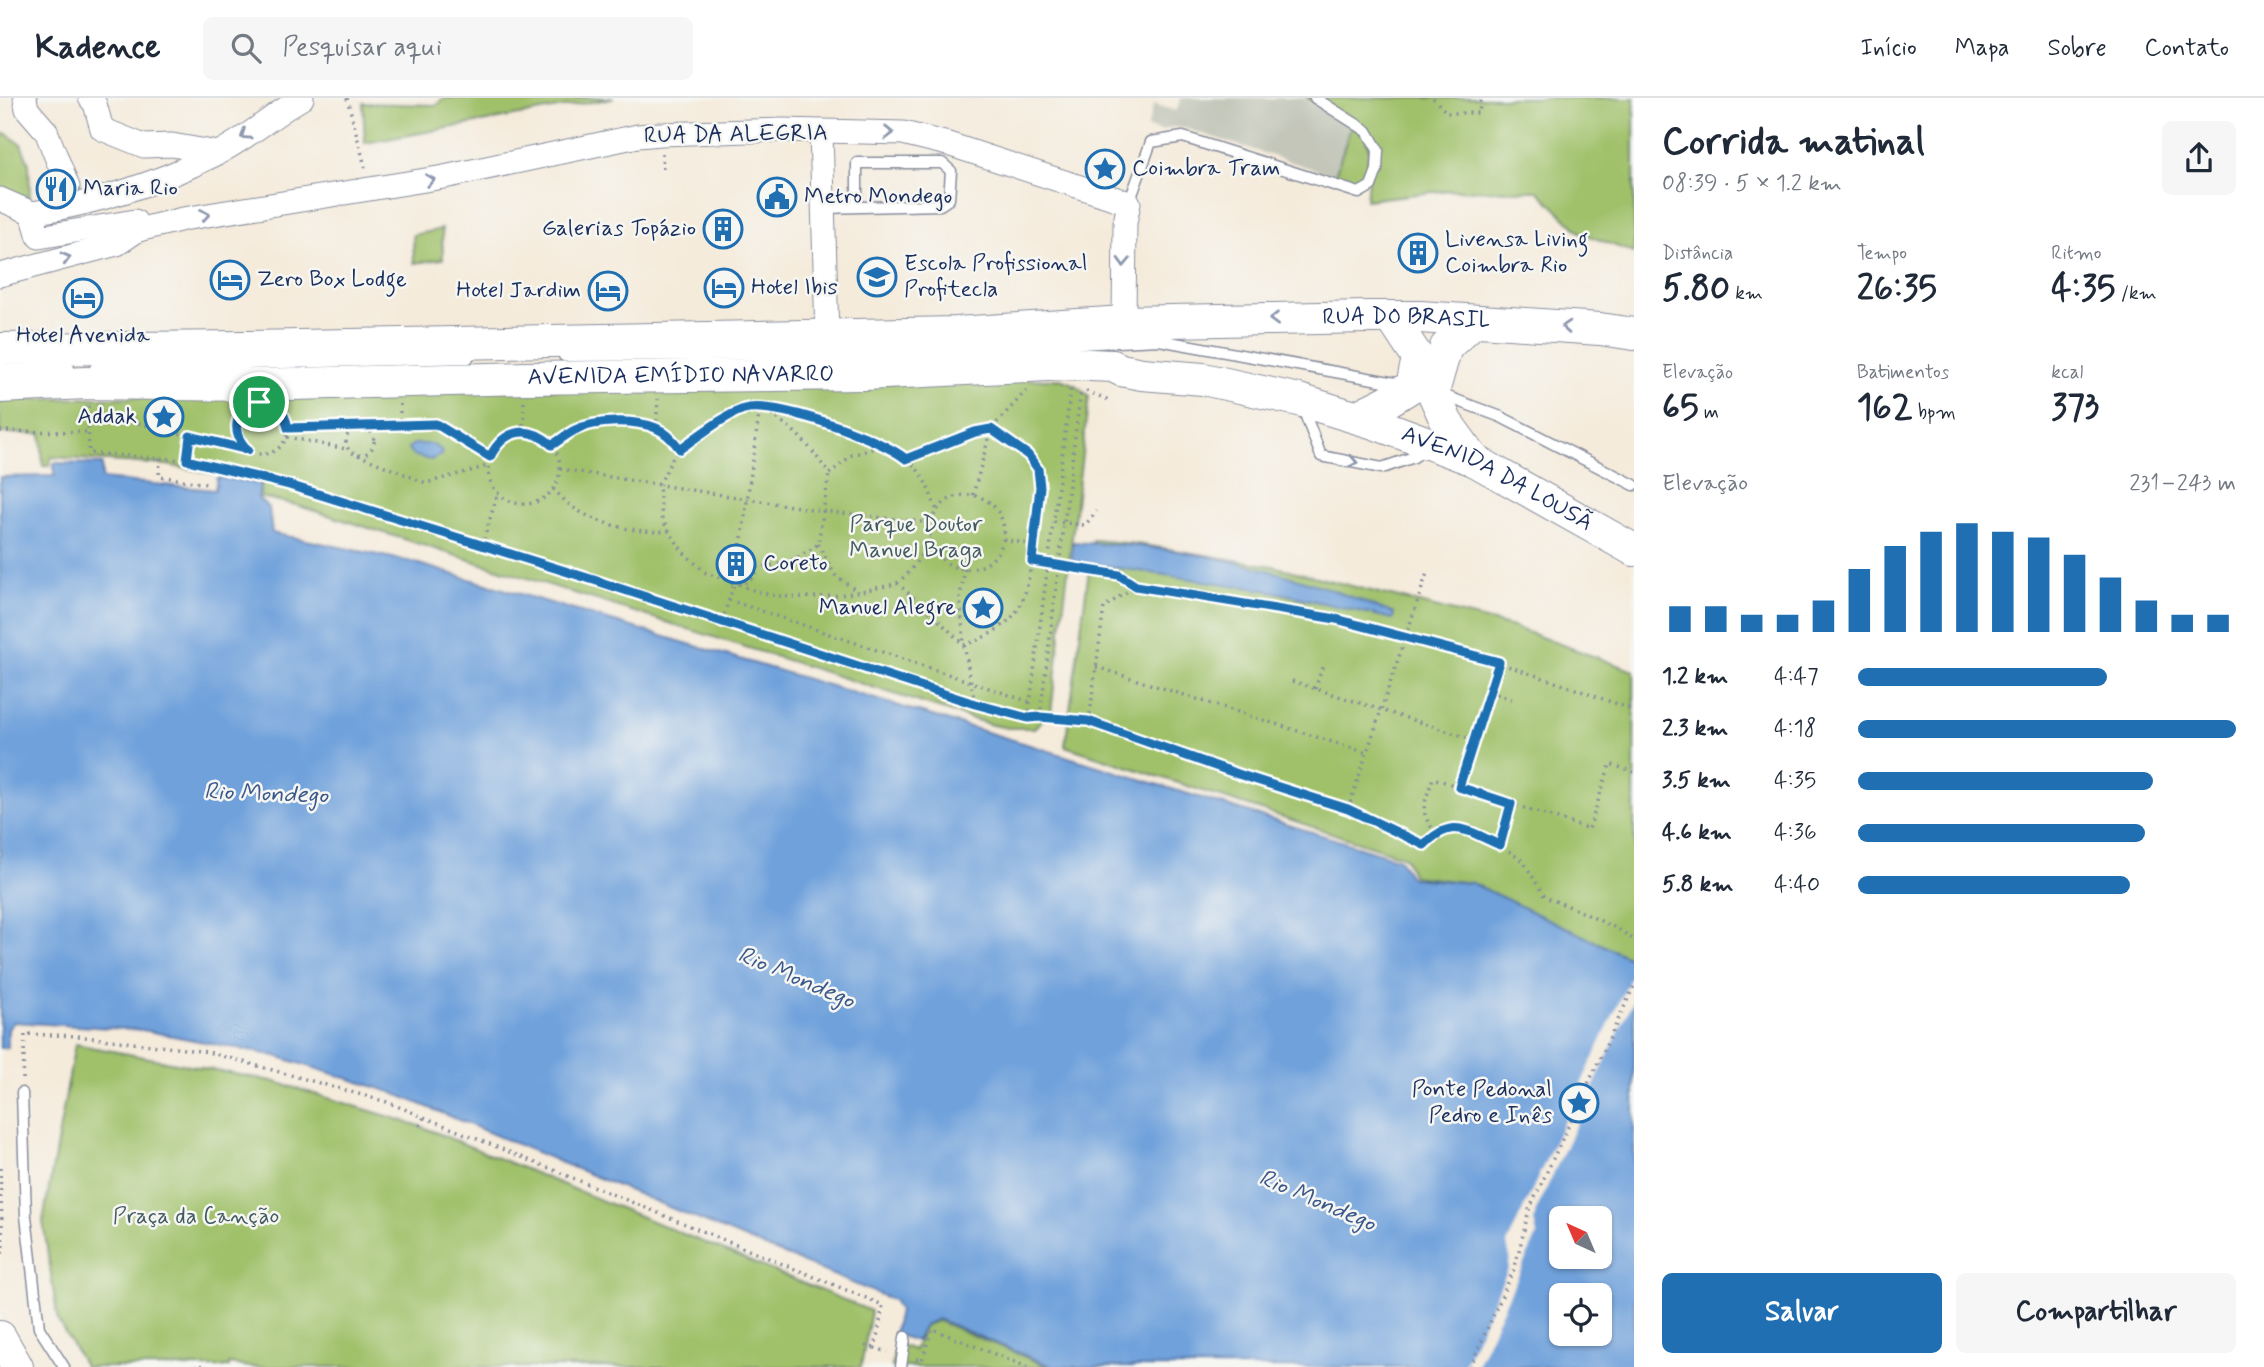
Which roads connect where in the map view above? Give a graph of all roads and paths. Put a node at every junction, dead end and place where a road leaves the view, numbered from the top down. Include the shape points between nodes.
1 (25, 98) edge
2 (90, 98) edge
3 (302, 98) edge
4 (346, 98) edge
5 (1315, 98) edge
6 (1433, 98) edge
7 (1481, 98) edge
8 (821, 132) junction
9 (218, 153) junction
10 (945, 154) junction
11 (68, 187) dead end
12 (371, 190) junction
13 (0, 200) edge
14 (1129, 203) junction
15 (858, 207) junction
16 (823, 208) junction
17 (32, 213) junction
18 (138, 230) junction
19 (0, 275) edge
20 (1391, 317) junction
21 (1178, 321) joint
22 (1473, 322) junction
23 (1634, 334) edge
24 (827, 335) junction
25 (1116, 343) junction
26 (0, 349) edge
27 (553, 356) dead end
28 (485, 358) dead end
29 (0, 370) edge
30 (1030, 386) dead end
31 (0, 387) edge
32 (1081, 388) junction
33 (1423, 389) junction
34 (659, 393) dead end
35 (525, 396) dead end
36 (400, 398) dead end
37 (1109, 400) dead end
38 (1299, 400) junction
39 (88, 404) dead end
40 (120, 404) dead end
41 (761, 408) junction
42 (1356, 417) junction
43 (400, 426) junction
44 (363, 427) junction
45 (288, 428) junction
46 (656, 428) junction
47 (991, 429) junction
48 (0, 431) edge
49 (89, 432) junction
50 (523, 432) junction
51 (190, 436) junction
52 (287, 437) junction
53 (552, 445) junction
54 (884, 445) junction
55 (1431, 445) junction
56 (348, 449) junction
57 (680, 449) junction
58 (248, 450) junction
59 (358, 455) junction
60 (490, 457) junction
61 (160, 458) junction
62 (906, 459) junction
63 (187, 460) junction
64 (1474, 460) junction
65 (489, 466) junction
66 (560, 469) junction
67 (829, 474) junction
68 (206, 484) dead end
69 (659, 485) junction
70 (1634, 485) edge
71 (553, 489) junction
72 (498, 492) junction
73 (973, 495) junction
74 (748, 498) junction
75 (823, 511) junction
76 (936, 511) junction
77 (1097, 511) dead end
78 (1053, 522) junction
79 (931, 523) junction
80 (1064, 523) junction
81 (669, 531) junction
82 (930, 538) junction
83 (1003, 539) junction
84 (818, 544) junction
85 (741, 545) junction
86 (1033, 545) junction
87 (482, 546) junction
88 (1634, 551) edge
89 (1032, 561) junction
90 (1048, 563) junction
91 (1059, 565) junction
92 (757, 567) junction
93 (964, 569) junction
94 (1426, 573) dead end
95 (726, 580) junction
96 (897, 583) junction
97 (736, 584) junction
98 (1136, 586) junction
99 (858, 592) junction
100 (729, 600) junction
101 (722, 621) junction
102 (1404, 636) junction
103 (964, 645) junction
104 (1499, 662) junction
105 (1323, 665) dead end
106 (1096, 667) junction
107 (1032, 680) junction
108 (970, 681) junction
109 (1292, 681) dead end
110 (1044, 682) junction
111 (1315, 689) junction
112 (1490, 692) junction
113 (1514, 699) dead end
114 (1030, 702) junction
115 (975, 704) junction
116 (1381, 710) junction
117 (1634, 710) edge
118 (1040, 717) junction
119 (1028, 718) junction
120 (1088, 721) junction
121 (1474, 740) junction
122 (1367, 753) junction
123 (1634, 772) edge
124 (1459, 787) junction
125 (1511, 804) junction
126 (1348, 809) junction
127 (1436, 833) junction
128 (1500, 845) junction
129 (1634, 940) edge
130 (1634, 986) edge
131 (22, 1093) joint
132 (424, 1117) junction
133 (420, 1126) dead end
134 (0, 1168) edge
135 (0, 1253) edge
136 (0, 1337) edge
137 (905, 1337) dead end
138 (865, 1346) dead end
139 (875, 1348) junction
140 (902, 1361) edge
141 (17, 1367) edge
142 (64, 1367) edge
143 (196, 1367) edge
144 (207, 1367) edge
145 (1027, 1367) edge
146 (1470, 1367) edge

1 - 11 street via 27,109 46,131
2 - 9 street via 102,129 144,146 172,145
3 -> 9 street
4 - 12 path
5 - 14 lane via 1367,131 1378,150 1371,186 1359,193 1184,138 1151,142
6 - 7 path via 1447,113 1479,113
8 -> 10 street, RUA DA ALEGRIA via 904,134
12 -> 8 street, RUA DA ALEGRIA via 638,136
8 - 16 street
9 - 17 street via 124,193
10 - 14 street, RUA DA ALEGRIA
10 - 15 lane via 858,163
10 - 15 lane via 951,171 950,190 949,199 940,205
18 -> 12 street, RUA DA ALEGRIA
13 - 17 street
14 -> 25 street
15 - 16 lane
16 - 24 street
17 - 18 street via 39,237 135,221
19 -> 18 street via 117,244
20 -> 21 main road, RUA DO BRASIL
20 - 22 main road, RUA DO BRASIL
20 - 33 main road via 1418,358
21 - 25 main road, AVENIDA EMÍDIO NAVARRO
23 -> 22 main road, RUA DO BRASIL
22 - 33 main road via 1446,346
24 - 25 main road, AVENIDA EMÍDIO NAVARRO via 956,333
24 - 26 main road, AVENIDA EMÍDIO NAVARRO
25 - 27 lane via 864,354
25 - 31 main road, AVENIDA EMÍDIO NAVARRO via 1068,364 864,374
25 - 33 lane via 1159,341
25 - 38 main road, AVENIDA EMÍDIO NAVARRO via 1121,370 1203,379
28 - 29 lane
30 - 47 path
32 - 37 path
32 - 78 path via 1069,385
32 - 80 path
33 - 42 main road
33 - 64 main road
33 - 70 lane via 1501,417
34 - 46 path
35 - 50 path
36 - 43 path
38 - 42 main road, AVENIDA EMÍDIO NAVARRO
38 -> 55 lane via 1321,456 1382,468 1414,457
39 - 49 path
40 - 51 path via 138,423
41 - 54 path via 860,433
41 - 57 path via 747,408
41 - 67 path via 785,422 810,446
41 - 74 path
42 - 55 main road, AVENIDA DA LOUSÃ
43 - 44 path
43 - 60 path via 436,424
44 - 45 path
44 - 56 path via 349,431
44 - 59 path via 371,431 374,444
45 - 52 path
45 - 58 path via 284,414 273,404 251,404 236,422 238,438
46 - 53 path via 612,422 577,429
46 - 57 path
47 - 62 path
47 - 73 path
47 - 86 path via 1028,455 1038,469
48 - 49 path
49 - 61 path via 89,453
50 - 53 path via 534,433
50 - 60 path via 502,439
51 - 58 path
51 - 63 path
52 - 56 path
52 - 58 path via 270,453
53 - 66 path
54 - 62 path
54 - 67 path via 852,456
55 - 64 main road, AVENIDA DA LOUSÃ
56 - 59 path
57 - 69 path
59 - 65 path via 426,483
60 - 65 path
61 - 63 path
61 - 68 path via 159,476
62 - 76 path via 925,478
63 - 87 path via 289,485
64 - 88 main road, AVENIDA DA LOUSÃ
65 - 72 path
66 - 69 path
66 - 71 path
67 - 75 path
69 - 74 path
69 - 81 path via 662,520
71 - 72 path via 526,503
71 - 81 path via 591,517 652,533
72 - 87 path
73 - 76 path via 946,501
73 - 83 path via 999,513
74 - 75 path
74 - 85 path
75 - 79 path
75 - 84 path
76 - 79 path
77 - 80 path via 1085,526
78 - 80 path
78 - 90 path
79 - 82 path
80 - 91 path
81 - 95 path via 706,573
82 - 93 path via 942,559
82 - 96 path via 918,561
83 - 86 path
83 - 93 path via 987,563
84 - 92 path via 786,564
84 - 99 path via 835,575
85 - 92 path via 752,551
85 - 95 path via 727,548 719,561
86 - 89 path
87 - 101 path
89 - 90 path
89 - 103 path via 1021,605 995,630
90 - 91 path
90 - 107 path
91 - 98 path via 1119,575
91 - 110 path
92 - 97 path via 751,579
93 - 103 path via 960,596
94 - 102 path
95 - 97 path
96 - 99 path
96 - 103 path
97 - 99 path via 778,596 837,597
97 - 100 path
98 - 102 path via 1336,619
98 - 106 path via 1104,607
100 - 101 path
100 - 108 path
101 - 115 path
102 - 104 path
102 - 116 path
103 - 108 path
104 - 112 path
104 - 117 path
105 - 111 path
106 - 120 path
106 - 122 path
107 - 110 path
107 - 114 path
108 - 114 path
108 - 115 path
109 - 111 path
110 - 118 path
111 - 116 path
112 - 113 path
112 - 121 path
114 - 119 path
115 - 119 path
116 - 121 path
116 - 122 path
118 - 119 path
118 - 120 path
120 - 126 path
121 - 124 path
122 - 126 path
123 - 125 path via 1610,765 1589,829
124 - 125 path
124 - 127 path via 1433,778 1423,811
125 - 128 path
126 - 127 path via 1424,845
127 - 128 path via 1457,828
128 - 129 path via 1523,860 1545,897
130 - 146 path via 1529,1210 1516,1267
131 - 132 path via 25,1034 77,1036 208,1052 387,1102
131 - 142 lane via 26,1216 39,1328
132 - 133 path
132 - 139 path via 883,1305
134 - 135 path
136 - 141 main road
137 - 140 lane
138 - 139 path
139 - 140 path
140 - 145 path via 922,1360 932,1329
143 - 144 path

